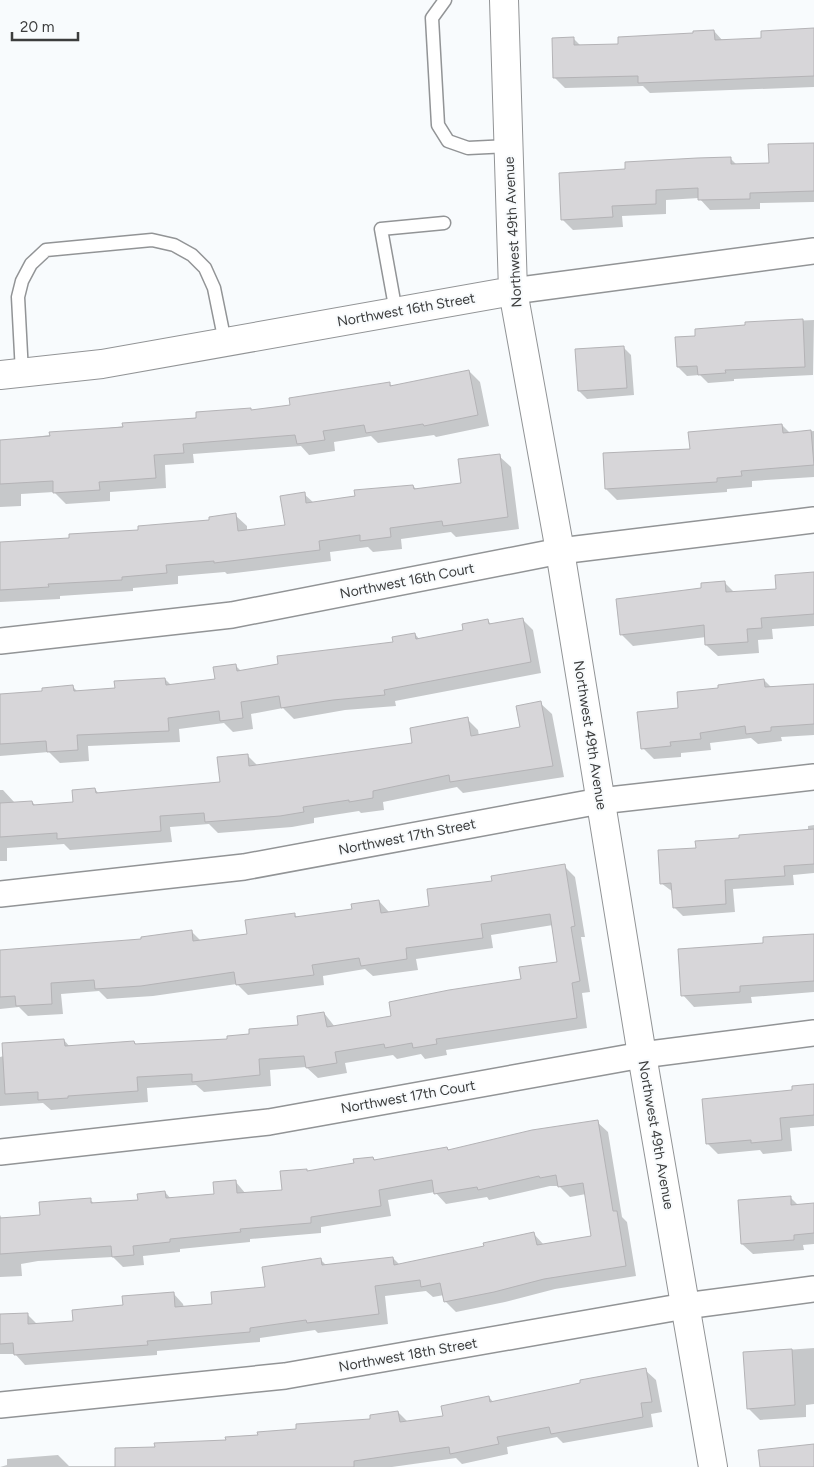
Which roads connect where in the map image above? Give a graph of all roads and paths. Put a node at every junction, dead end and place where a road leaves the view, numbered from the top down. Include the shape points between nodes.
1 (445, 0) edge
2 (504, 0) edge
3 (509, 146) junction
4 (444, 223) dead end
5 (814, 251) edge
6 (514, 291) junction
7 (396, 312) junction
8 (225, 342) junction
9 (11, 374) edge
10 (814, 520) edge
11 (560, 551) junction
12 (0, 641) edge
13 (814, 776) edge
14 (600, 801) junction
15 (0, 894) edge
16 (814, 1033) edge
17 (642, 1055) junction
18 (0, 1152) edge
19 (814, 1289) edge
20 (685, 1306) junction
21 (0, 1405) edge
22 (713, 1467) edge

1 - 3 lane via 432,18 438,125 448,141 468,148
2 - 3 street, Northwest 49th Avenue
3 - 6 street, Northwest 49th Avenue
4 - 7 lane via 381,229
5 - 6 street, Northwest 16th Street
6 - 7 street, Northwest 16th Street
6 - 11 street, Northwest 49th Avenue
7 - 8 street, Northwest 16th Street
8 - 9 street, Northwest 16th Street via 102,364
8 - 9 lane via 214,288 205,268 174,244 152,240 46,250 31,264 22,281
10 - 11 street, Northwest 16th Court
11 - 12 street, Northwest 16th Court via 232,615
11 - 14 street, Northwest 49th Avenue
13 - 14 street, Northwest 17th Street
14 - 15 street, Northwest 17th Street via 244,867
14 - 17 street, Northwest 49th Avenue
16 - 17 street, Northwest 17th Court
17 - 18 street, Northwest 17th Court via 269,1122
17 - 20 street, Northwest 49th Avenue
19 - 20 street, Northwest 18th Street
20 - 21 street, Northwest 18th Street via 285,1376
20 - 22 street, Northwest 49th Avenue

